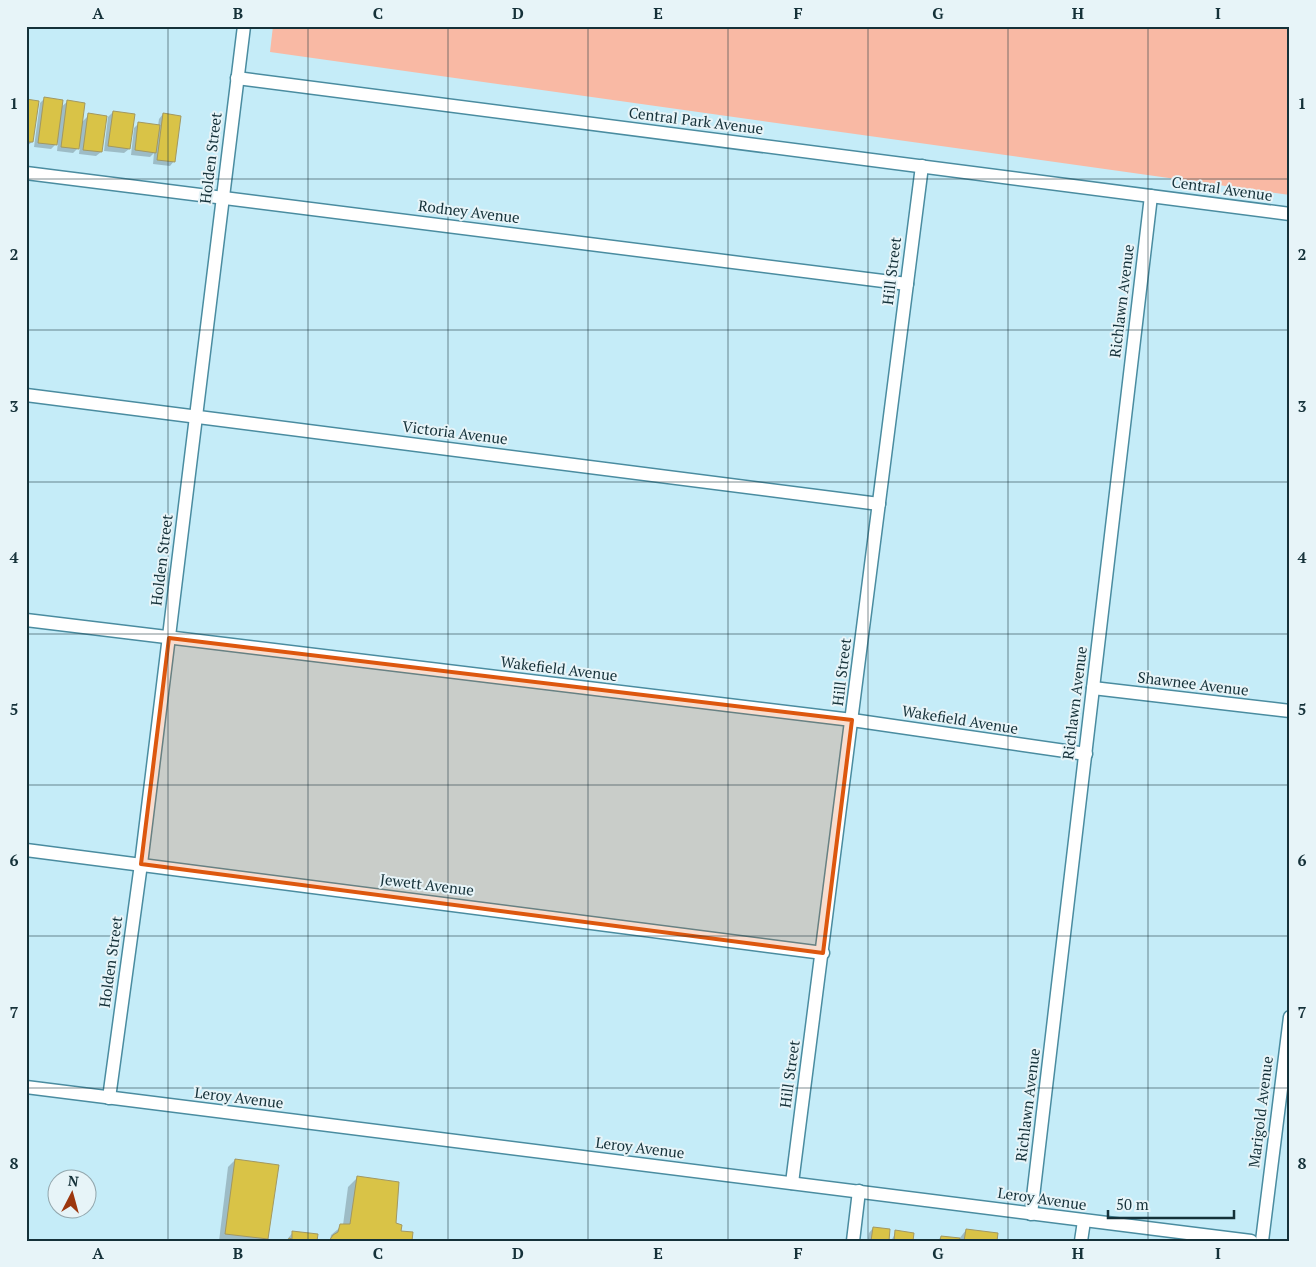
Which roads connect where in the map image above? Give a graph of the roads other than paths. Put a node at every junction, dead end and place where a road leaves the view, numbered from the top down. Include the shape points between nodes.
1 (244, 26) edge
2 (237, 78) junction
3 (922, 166) junction
4 (26, 173) edge
5 (1151, 196) junction
6 (223, 197) junction
7 (1290, 214) edge
8 (907, 284) junction
9 (26, 395) edge
10 (196, 417) junction
11 (879, 504) junction
12 (26, 620) edge
13 (169, 638) junction
14 (1093, 688) junction
15 (1290, 711) edge
16 (852, 720) junction
17 (1086, 754) junction
18 (26, 850) edge
19 (141, 864) junction
20 (823, 953) junction
21 (1290, 1016) edge
22 (26, 1087) edge
23 (109, 1098) junction
24 (792, 1183) junction
25 (859, 1191) junction
26 (1031, 1214) junction
27 (1084, 1221) junction
28 (853, 1241) edge
29 (1081, 1241) edge
30 (1250, 1241) edge
31 (1262, 1241) edge

1 - 2 street, Holden Street
2 - 3 street, Central Park Avenue
2 - 6 street, Holden Street
3 - 5 street, Central Park Avenue
3 - 8 street, Hill Street
4 - 6 street, Rodney Avenue
5 - 7 street, Central Avenue
5 - 14 street, Richlawn Avenue
6 - 8 street, Rodney Avenue
6 - 10 street, Holden Street
8 - 11 street, Hill Street
9 - 10 street, Victoria Avenue
10 - 11 street, Victoria Avenue
10 - 13 street, Holden Street
11 - 16 street, Hill Street
12 - 13 street, Wakefield Avenue
13 - 16 street, Wakefield Avenue
13 - 19 street, Holden Street
14 - 15 street, Shawnee Avenue
14 - 17 street, Richlawn Avenue
16 - 17 street, Wakefield Avenue
16 - 20 street, Hill Street
17 - 26 street, Richlawn Avenue
18 - 19 street, Jewett Avenue
19 - 20 street, Jewett Avenue
19 - 23 street, Holden Street
20 - 24 street, Hill Street
21 - 31 street, Marigold Avenue
22 - 23 street, Leroy Avenue
23 - 24 street, Leroy Avenue
24 - 25 street, Leroy Avenue
25 - 26 street, Leroy Avenue
25 - 28 street
26 - 27 street, Leroy Avenue
27 - 29 street
27 - 30 street, Leroy Avenue

